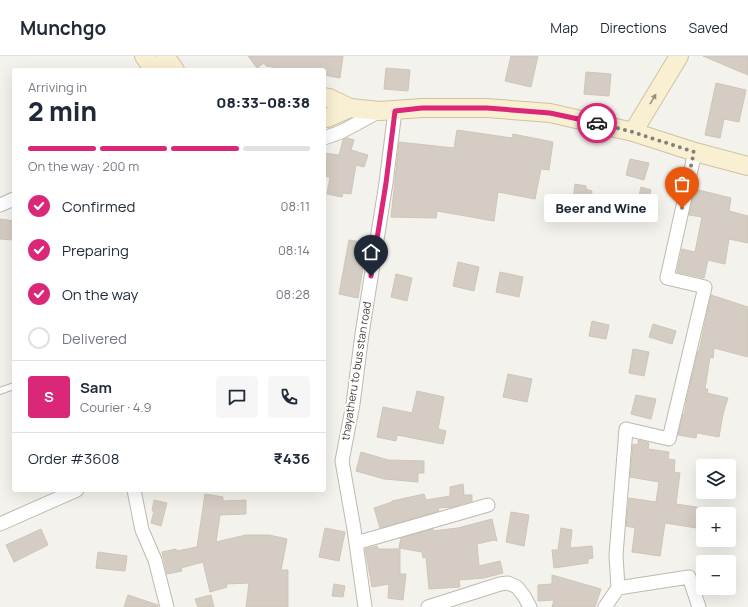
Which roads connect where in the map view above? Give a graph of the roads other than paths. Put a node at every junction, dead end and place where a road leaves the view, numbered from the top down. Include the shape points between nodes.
1 (144, 56) edge
2 (165, 56) edge
3 (679, 56) edge
4 (153, 68) edge
5 (174, 68) edge
6 (326, 98) edge
7 (350, 108) junction
8 (387, 111) junction
9 (326, 118) edge
10 (633, 132) junction
11 (326, 137) edge
12 (694, 152) junction
13 (748, 166) edge
14 (12, 200) edge
15 (0, 205) edge
16 (12, 387) edge
17 (0, 391) edge
18 (72, 492) edge
19 (134, 492) edge
20 (488, 506) dead end
21 (0, 524) edge
22 (356, 543) junction
23 (618, 588) junction
24 (167, 607) edge
25 (365, 607) edge
26 (428, 607) edge
27 (530, 607) edge
28 (605, 607) edge
29 (698, 607) edge

1 - 4 main road
2 - 5 main road
10 -> 3 main road
6 - 7 main road
7 - 8 main road
7 - 9 main road
8 - 10 main road via 487,108 536,112 580,119
8 - 11 street
8 - 22 street, thayatheru to bus stan road via 386,183 342,461
10 - 12 main road
12 - 13 main road
12 - 23 street via 667,278 705,287 668,439 626,429 616,555
14 - 15 street
16 - 17 lane
18 - 21 street
19 - 24 street via 142,530 155,560
20 - 22 street
22 - 25 street, thayatheru to bus stan road
23 - 28 street
23 - 29 street via 690,577
26 - 27 street via 508,583 517,587

